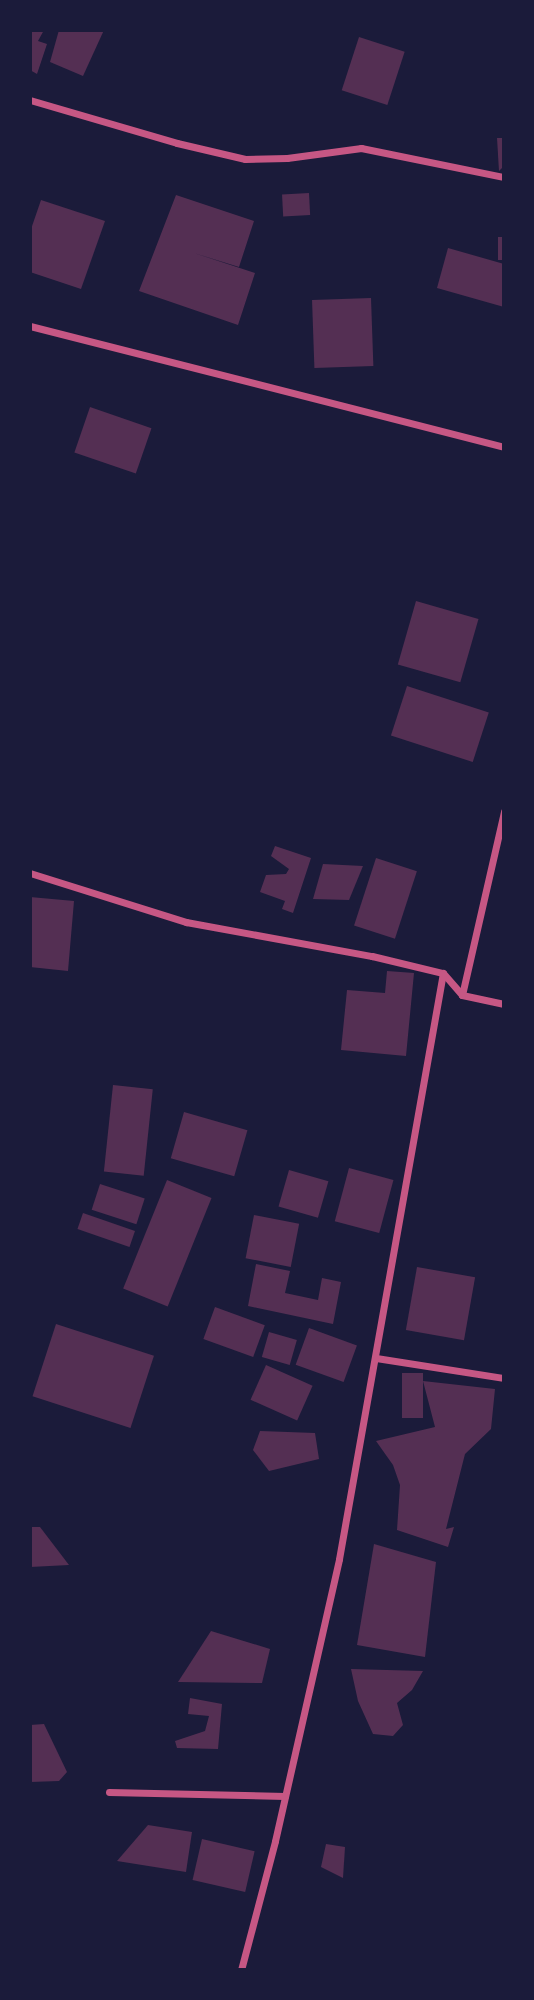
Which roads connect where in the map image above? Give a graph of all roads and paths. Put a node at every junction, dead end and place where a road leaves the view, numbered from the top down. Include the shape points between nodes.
1 (30, 100) edge
2 (504, 177) edge
3 (30, 326) edge
4 (504, 447) edge
5 (504, 811) edge
6 (30, 873) edge
7 (443, 973) junction
8 (462, 995) junction
9 (504, 1004) edge
10 (376, 1358) junction
11 (504, 1378) edge
12 (109, 1792) dead end
13 (285, 1796) junction
14 (241, 1970) edge

1 - 2 street via 246,159 361,148
3 - 4 street
5 - 8 street
6 - 7 street via 186,922
7 - 8 street
7 - 10 street
8 - 9 street
10 - 11 street
10 - 13 street via 339,1559
12 - 13 street
13 - 14 street

